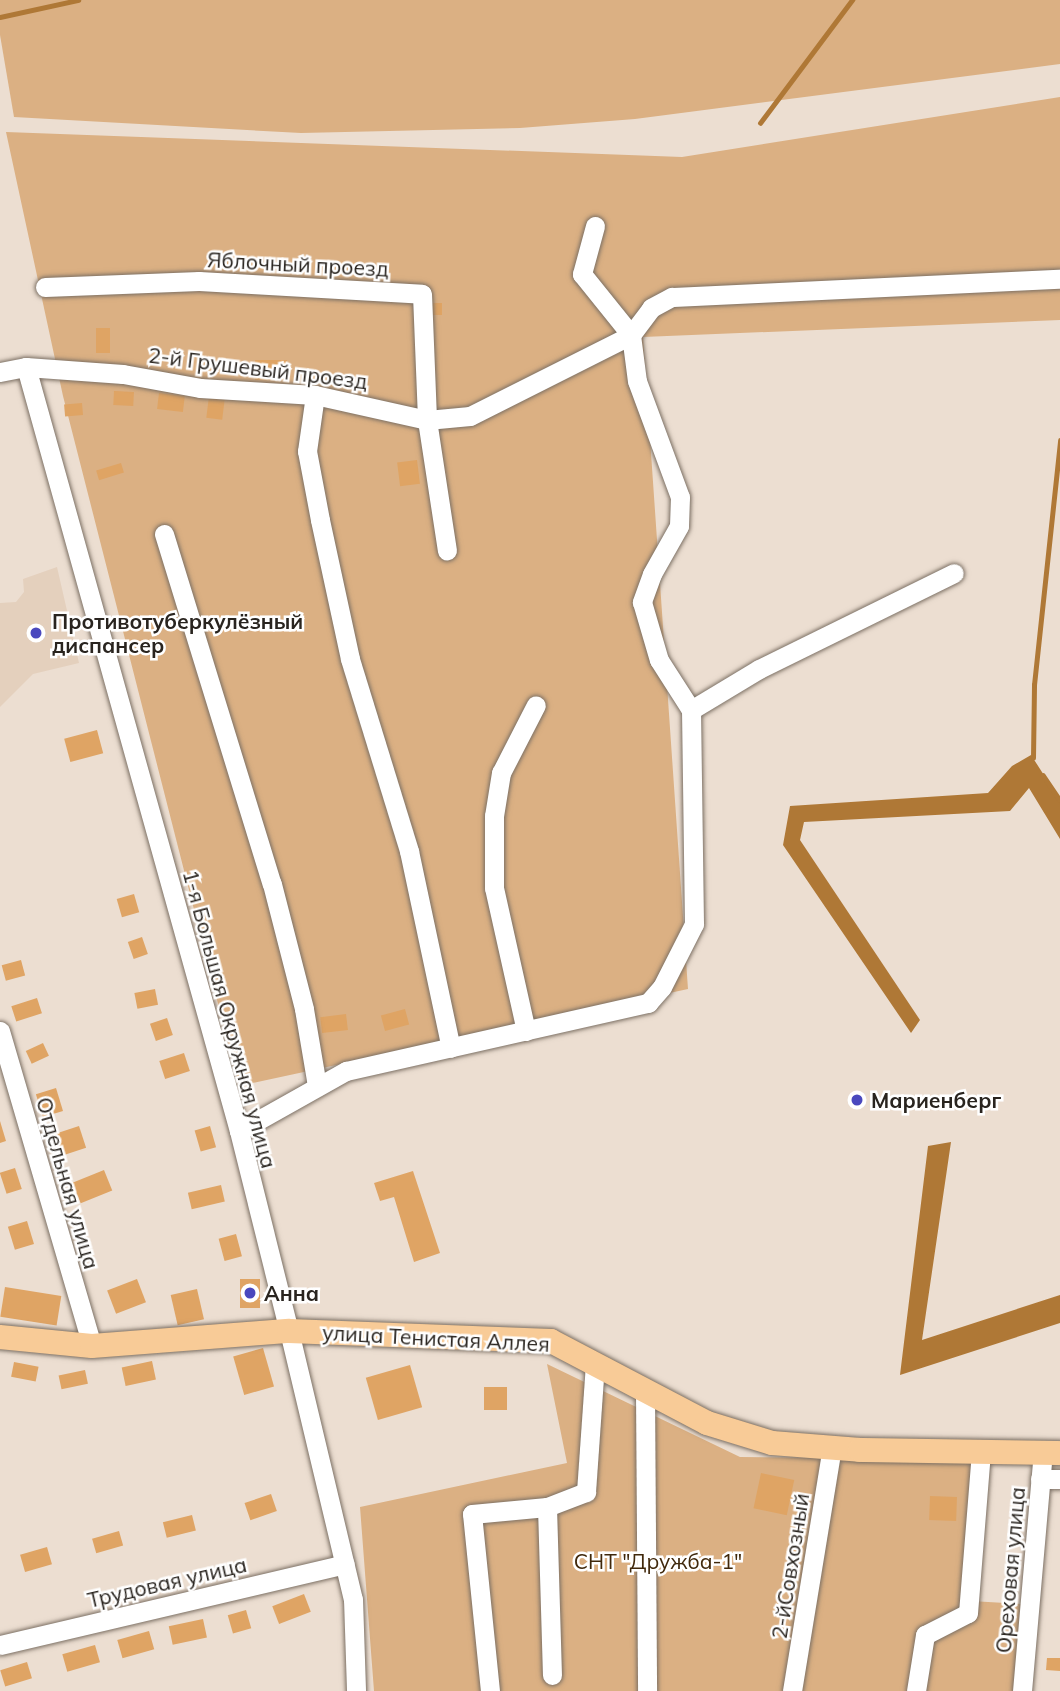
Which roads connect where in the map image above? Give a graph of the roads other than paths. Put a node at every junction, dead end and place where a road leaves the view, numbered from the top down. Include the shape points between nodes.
1 (595, 226) dead end
2 (1060, 279) edge
3 (45, 287) dead end
4 (631, 335) junction
5 (8, 369) edge
6 (315, 395) junction
7 (427, 420) junction
8 (164, 534) dead end
9 (447, 550) dead end
10 (954, 573) dead end
11 (536, 705) dead end
12 (691, 709) junction
13 (0, 1031) edge
14 (526, 1031) junction
15 (451, 1048) junction
16 (317, 1086) junction
17 (239, 1131) junction
18 (289, 1331) junction
19 (0, 1337) edge
20 (92, 1346) junction
21 (595, 1364) junction
22 (645, 1391) junction
23 (832, 1447) junction
24 (981, 1451) junction
25 (1051, 1452) edge
26 (1050, 1479) edge
27 (547, 1507) junction
28 (345, 1563) junction
29 (0, 1645) edge
30 (552, 1675) dead end
31 (356, 1691) edge
32 (490, 1691) edge
33 (646, 1691) edge
34 (792, 1691) edge
35 (916, 1691) edge
36 (1023, 1691) edge

1 - 4 street via 582,274
2 - 4 street via 672,297 651,308
3 - 7 street, Яблочный проезд via 199,281 422,294
4 - 7 street, 2-й Грушевый проезд via 470,416
4 - 12 street via 637,381 680,496 679,526 642,602 659,660
5 - 6 street, 2-й Грушевый проезд via 123,374 200,388
5 - 17 street, 1-я Большая Окружная улица
6 - 7 street, 2-й Грушевый проезд
6 - 15 street via 307,451 320,520 350,659 409,851
7 - 9 street
8 - 16 street via 272,884 304,1009
10 - 12 street via 759,669
11 - 14 street via 501,773 494,816 494,888
12 - 14 street via 694,924 667,977 648,1003
13 - 20 street, Отдельная улица
14 - 15 street
15 - 16 street via 346,1071
16 - 17 street
17 - 18 street, 1-я Большая Окружная улица
18 - 20 main road, улица Тенистая Аллея
18 - 21 main road, улица Тенистая Аллея via 551,1341
18 - 28 street, 1-я Большая Окружная улица
19 - 20 main road, улица Тенистая Аллея
21 - 22 main road, улица Тенистая Аллея
21 - 27 street via 586,1492
22 - 23 main road, улица Тенистая Аллея via 707,1423 772,1443
22 - 33 street
23 - 24 main road, улица Тенистая Аллея
23 - 34 street, 2-йСовхозный
24 - 25 main road, улица Тенистая Аллея
24 - 35 street via 968,1614 925,1635
25 - 26 street, Ореховая улица
26 - 36 street, Ореховая улица
27 - 30 street
27 - 32 street via 472,1514
28 - 29 street, Трудовая улица
28 - 31 street, 1-я Большая Окружная улица via 353,1599

